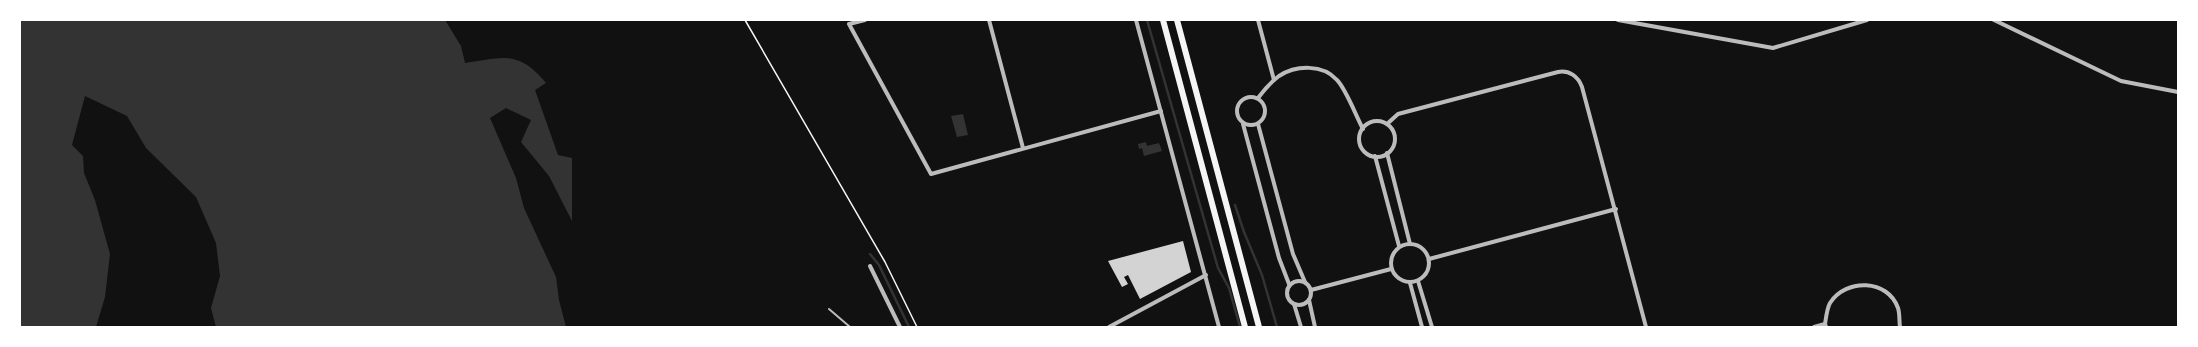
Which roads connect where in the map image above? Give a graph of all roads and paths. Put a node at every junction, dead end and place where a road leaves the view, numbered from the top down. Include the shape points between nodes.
1 (745, 20) edge
2 (865, 20) edge
3 (989, 20) edge
4 (1136, 20) edge
5 (1163, 20) edge
6 (1177, 20) edge
7 (1258, 20) edge
8 (1618, 20) edge
9 (1867, 20) edge
10 (1994, 20) edge
11 (1274, 80) junction
12 (2178, 92) edge
13 (1258, 98) junction
14 (1161, 111) junction
15 (1243, 124) junction
16 (1258, 124) junction
17 (1387, 124) junction
18 (1363, 129) junction
19 (1023, 148) junction
20 (1387, 153) junction
21 (1375, 156) junction
22 (1616, 209) junction
23 (1410, 244) junction
24 (1399, 246) junction
25 (1429, 258) junction
26 (870, 266) dead end
27 (1391, 269) junction
28 (1206, 275) junction
29 (1418, 281) junction
30 (1305, 282) junction
31 (1410, 283) junction
32 (1290, 284) junction
33 (1311, 290) junction
34 (1309, 300) junction
35 (1294, 304) junction
36 (829, 309) dead end
37 (1825, 326) edge
38 (850, 327) edge
39 (900, 327) edge
40 (917, 327) edge
41 (1109, 327) edge
42 (1219, 327) edge
43 (1245, 327) edge
44 (1259, 327) edge
45 (1301, 327) edge
46 (1315, 327) edge
47 (1422, 327) edge
48 (1432, 327) edge
49 (1646, 327) edge
50 (1814, 327) edge
51 (1900, 327) edge

1 - 40 path via 885,262
2 - 19 street via 849,24 930,174
3 - 19 street
4 - 14 street
5 - 43 main road
6 - 44 main road
7 - 11 street
8 - 9 street via 1773,48
10 - 12 street via 2121,81
11 - 13 street
11 - 18 street via 1286,72 1306,68 1320,70 1332,76 1338,80
13 - 15 street via 1248,96 1240,100 1236,108 1237,117
13 - 16 street via 1263,103 1265,111 1264,118
14 - 19 street
14 - 28 street
15 - 16 street
15 - 32 street via 1279,258
16 - 30 street via 1294,254
17 - 18 street via 1378,121 1368,123
17 - 20 street via 1394,132 1395,142
17 - 22 street via 1398,114 1558,72 1570,72 1576,76 1582,87
18 - 21 street via 1359,141 1363,150
20 - 21 street
20 - 23 street
21 - 24 street
22 - 25 street
22 - 49 street
23 - 24 street
23 - 25 street via 1420,247
24 - 27 street via 1391,257
25 - 29 street via 1429,268
26 - 39 street
27 - 31 street via 1401,281
27 - 33 street
28 - 41 street
28 - 42 street
29 - 31 street
29 - 48 street
30 - 32 street via 1294,281
30 - 33 street
31 - 47 street
32 - 35 street via 1286,291 1287,298
33 - 34 street
34 - 35 street via 1299,306
34 - 46 street
35 - 45 street
36 - 38 lane
37 - 50 street
37 - 51 street via 1830,303 1844,288 1865,284 1885,291 1898,308

